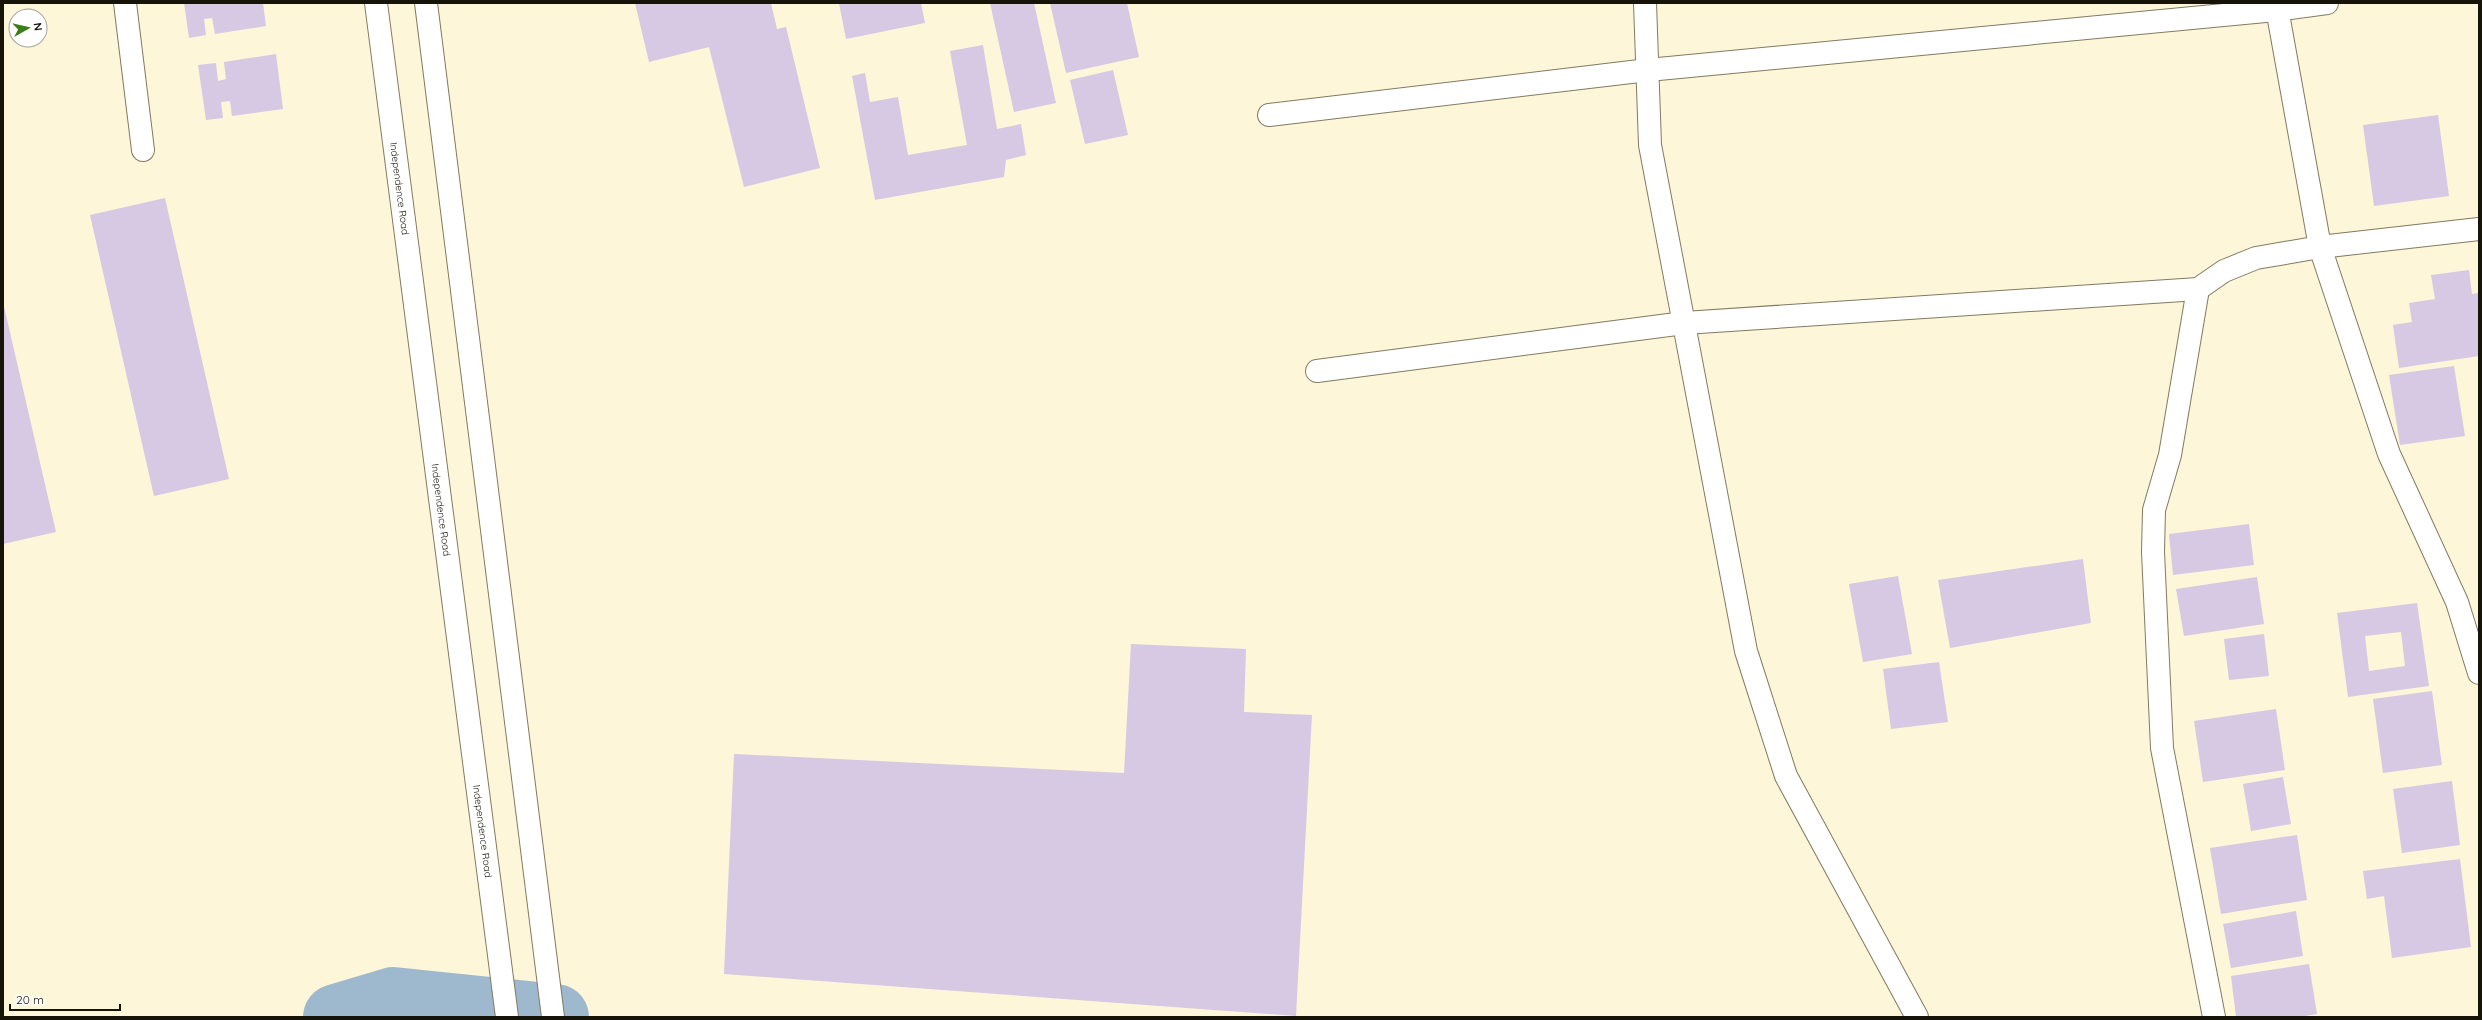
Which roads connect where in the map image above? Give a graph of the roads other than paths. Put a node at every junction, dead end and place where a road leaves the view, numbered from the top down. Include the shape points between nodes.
1 (125, 3) edge
2 (376, 3) edge
3 (426, 3) edge
4 (1645, 3) edge
5 (2327, 3) edge
6 (2276, 6) edge
7 (1648, 70) junction
8 (1269, 115) dead end
9 (143, 150) dead end
10 (2479, 229) edge
11 (2320, 247) junction
12 (2198, 289) junction
13 (1684, 323) junction
14 (1317, 371) dead end
15 (2479, 673) edge
16 (507, 1017) edge
17 (553, 1017) edge
18 (1916, 1017) edge
19 (2214, 1017) edge

1 - 9 street
2 - 16 street, Independence Road
3 - 17 street
4 - 7 street
5 - 6 street
6 - 7 street
6 - 11 street
7 - 8 street
7 - 13 street via 1650,145
10 - 11 street
11 - 12 street via 2256,258 2224,271
11 - 15 street via 2389,454 2457,602
12 - 13 street
12 - 19 street via 2170,455 2154,510 2153,552 2162,748
13 - 14 street
13 - 18 street via 1746,651 1786,776

